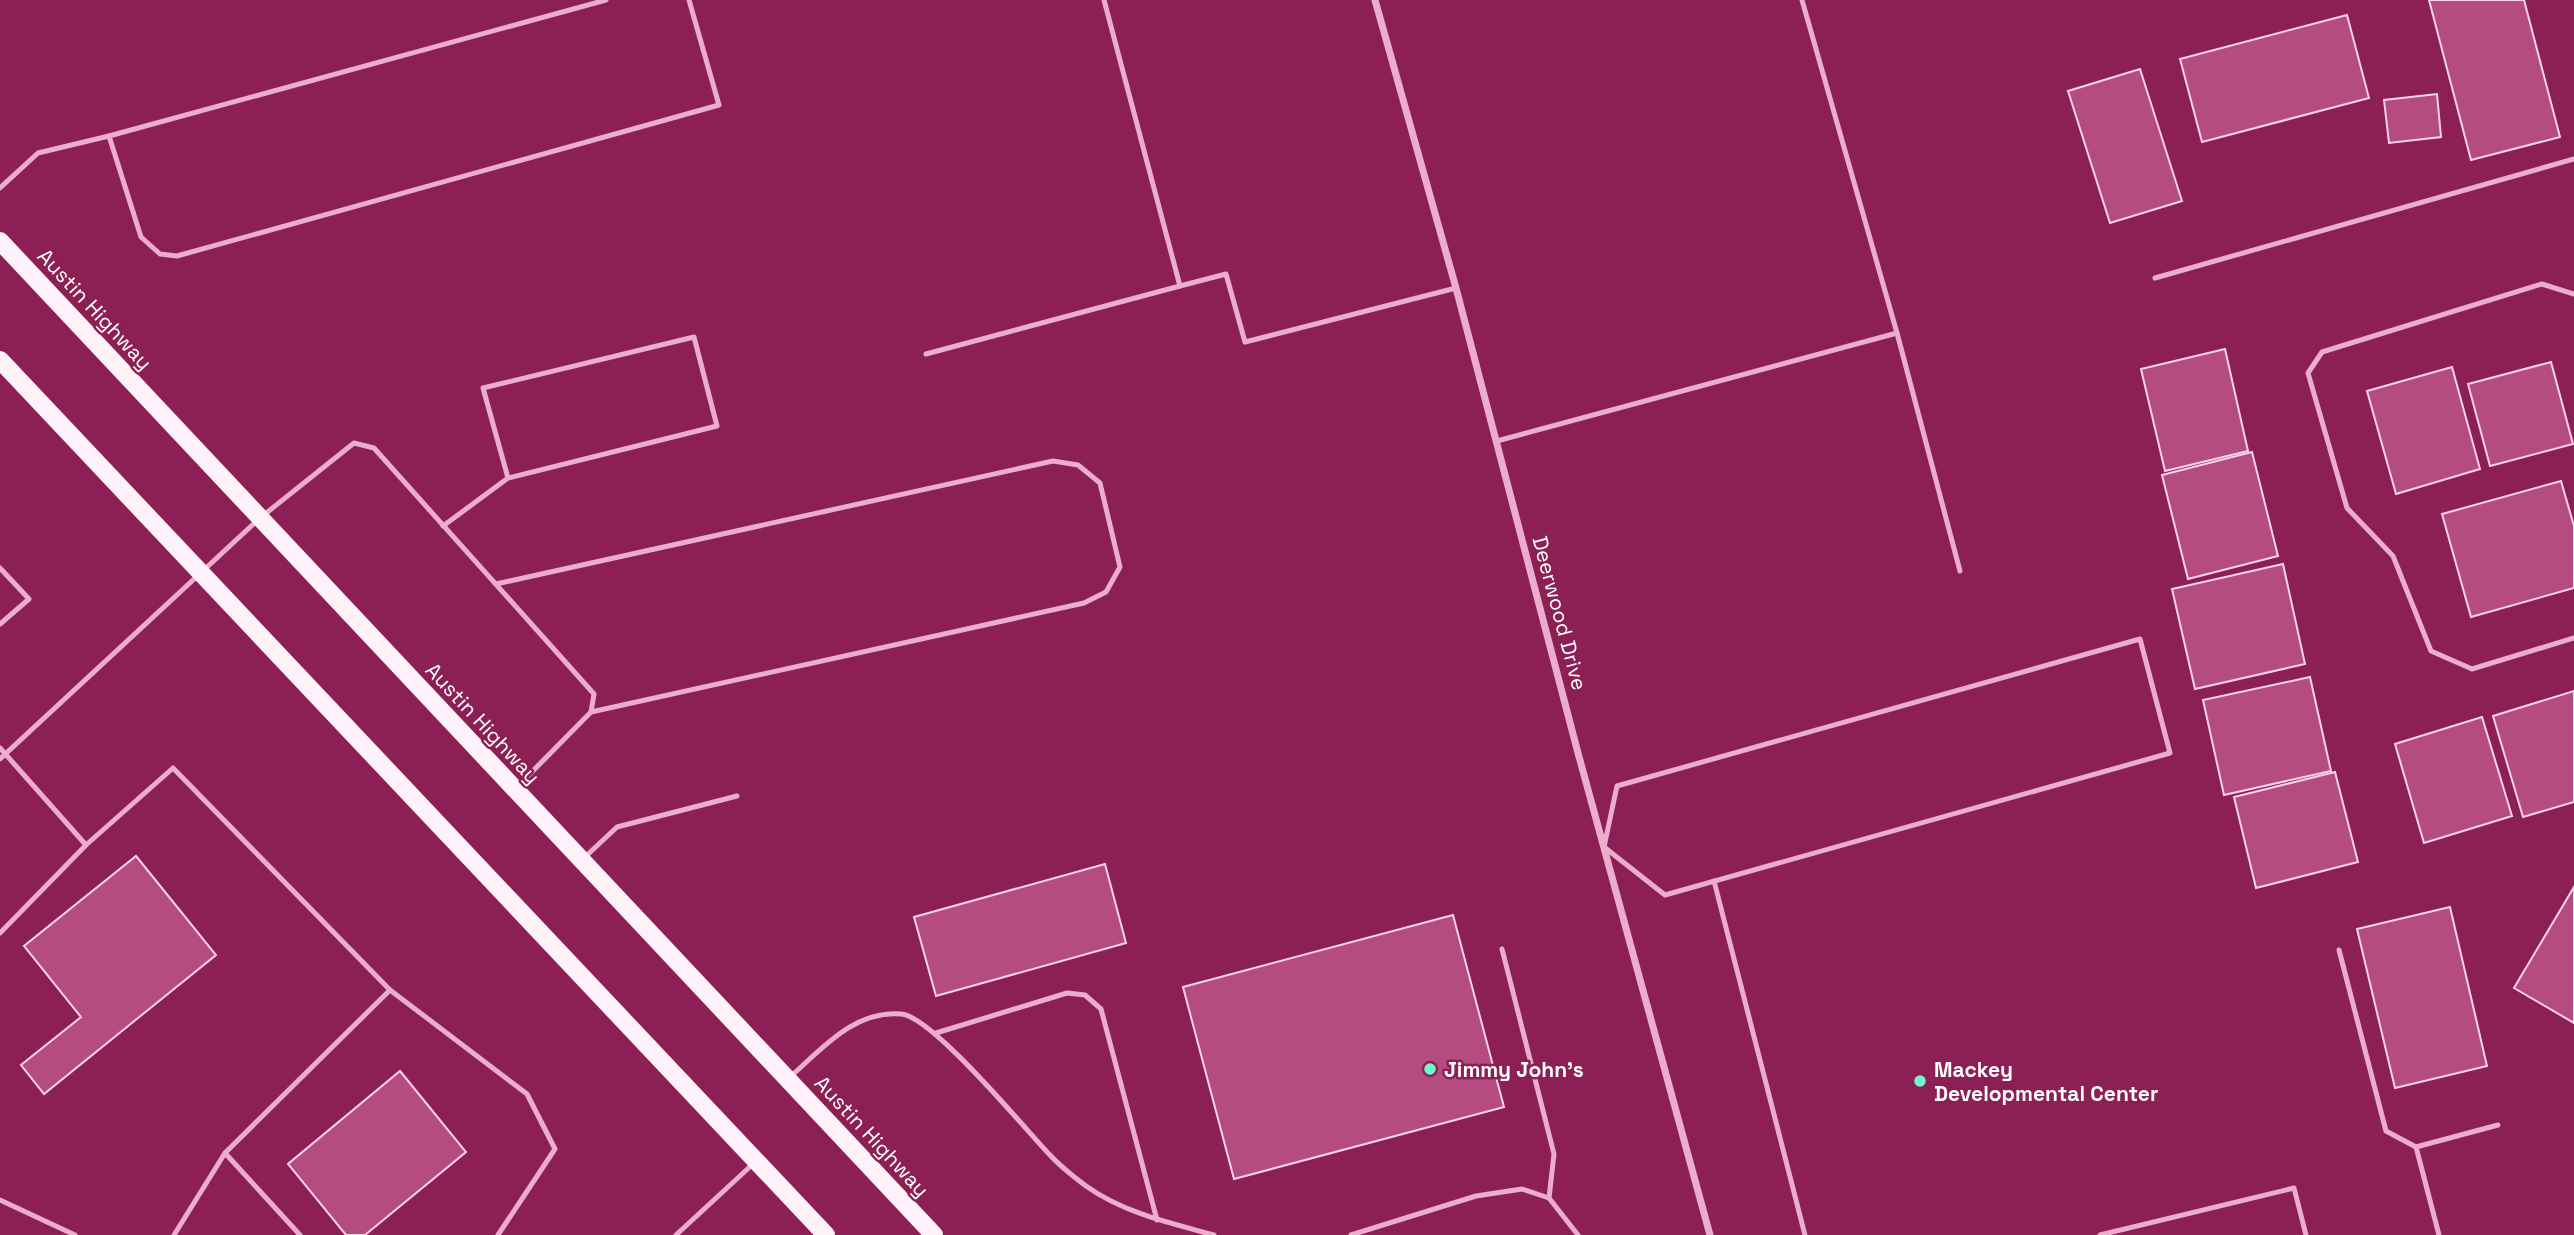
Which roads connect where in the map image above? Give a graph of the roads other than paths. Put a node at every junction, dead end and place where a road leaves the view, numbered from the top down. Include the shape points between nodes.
1 (606, 0) edge
2 (689, 0) edge
3 (1104, 0) edge
4 (1376, 0) edge
5 (1802, 0) edge
6 (109, 136) junction
7 (2574, 159) edge
8 (0, 188) edge
9 (0, 241) edge
10 (2155, 278) dead end
11 (1180, 286) junction
12 (1456, 288) junction
13 (2574, 294) edge
14 (1897, 333) junction
15 (926, 354) dead end
16 (0, 359) edge
17 (1497, 441) junction
18 (508, 478) junction
19 (260, 518) junction
20 (443, 526) junction
21 (0, 568) edge
22 (1960, 572) dead end
23 (201, 573) junction
24 (496, 584) junction
25 (0, 624) edge
26 (2574, 638) edge
27 (591, 712) junction
28 (0, 748) edge
29 (6, 753) junction
30 (0, 759) edge
31 (515, 789) junction
32 (737, 796) dead end
33 (86, 845) junction
34 (1604, 847) junction
35 (581, 860) junction
36 (1714, 881) junction
37 (0, 933) edge
38 (1502, 949) dead end
39 (2339, 950) dead end
40 (390, 990) junction
41 (936, 1033) junction
42 (788, 1080) junction
43 (2498, 1125) dead end
44 (2416, 1147) junction
45 (225, 1153) junction
46 (757, 1161) junction
47 (1549, 1198) junction
48 (0, 1200) edge
49 (1157, 1220) junction
50 (75, 1235) edge
51 (174, 1235) edge
52 (300, 1235) edge
53 (498, 1235) edge
54 (677, 1235) edge
55 (826, 1235) edge
56 (934, 1235) edge
57 (1214, 1235) edge
58 (1351, 1235) edge
59 (1578, 1235) edge
60 (1710, 1235) edge
61 (1805, 1235) edge
62 (2100, 1235) edge
63 (2306, 1235) edge
64 (2439, 1235) edge

1 - 6 lane
2 - 6 lane via 719,105 177,256 160,254 141,237
3 - 11 lane
4 - 12 street, Deerwood Drive
5 - 14 lane
6 - 8 lane via 38,153
7 - 10 lane
9 - 19 main road, Austin Highway
11 - 12 lane via 1226,274 1245,342
11 - 15 lane
12 - 17 street, Deerwood Drive
13 - 26 lane via 2542,284 2322,352 2308,373 2347,508 2393,556 2431,650 2472,669
14 - 17 lane
14 - 22 lane
16 - 23 main road
17 - 34 street, Deerwood Drive
18 - 18 lane via 484,388 694,337 717,426
18 - 20 lane
19 - 20 lane via 354,443 374,448
19 - 23 lane
19 - 31 main road, Austin Highway
20 - 24 lane
21 - 25 lane via 29,599
23 - 29 lane
23 - 46 main road
24 - 27 lane via 594,694
24 - 27 lane via 1053,461 1078,465 1100,483 1120,567 1106,592 1084,603
27 - 31 lane
28 - 29 lane
29 - 30 lane
29 - 33 lane
31 - 35 main road, Austin Highway
32 - 35 lane via 617,827
33 - 37 lane
33 - 40 lane via 173,768
34 - 36 lane via 1665,895
34 - 36 lane via 1617,786 2140,639 2170,753
34 - 60 street, Deerwood Drive
35 - 42 main road, Austin Highway
36 - 61 lane
38 - 47 lane via 1553,1154
39 - 44 lane via 2386,1131
40 - 45 lane
40 - 53 lane via 527,1094 555,1149
41 - 42 lane via 904,1014 868,1017 839,1034
41 - 49 lane via 1052,1158 1088,1187
41 - 49 lane via 1067,993 1085,995 1101,1009
42 - 56 main road, Austin Highway
43 - 44 lane
44 - 64 lane
45 - 51 lane
45 - 52 lane
46 - 54 lane
46 - 55 main road
47 - 58 lane via 1522,1189 1476,1196
47 - 59 lane
48 - 50 lane
49 - 57 lane
62 - 63 lane via 2294,1188

